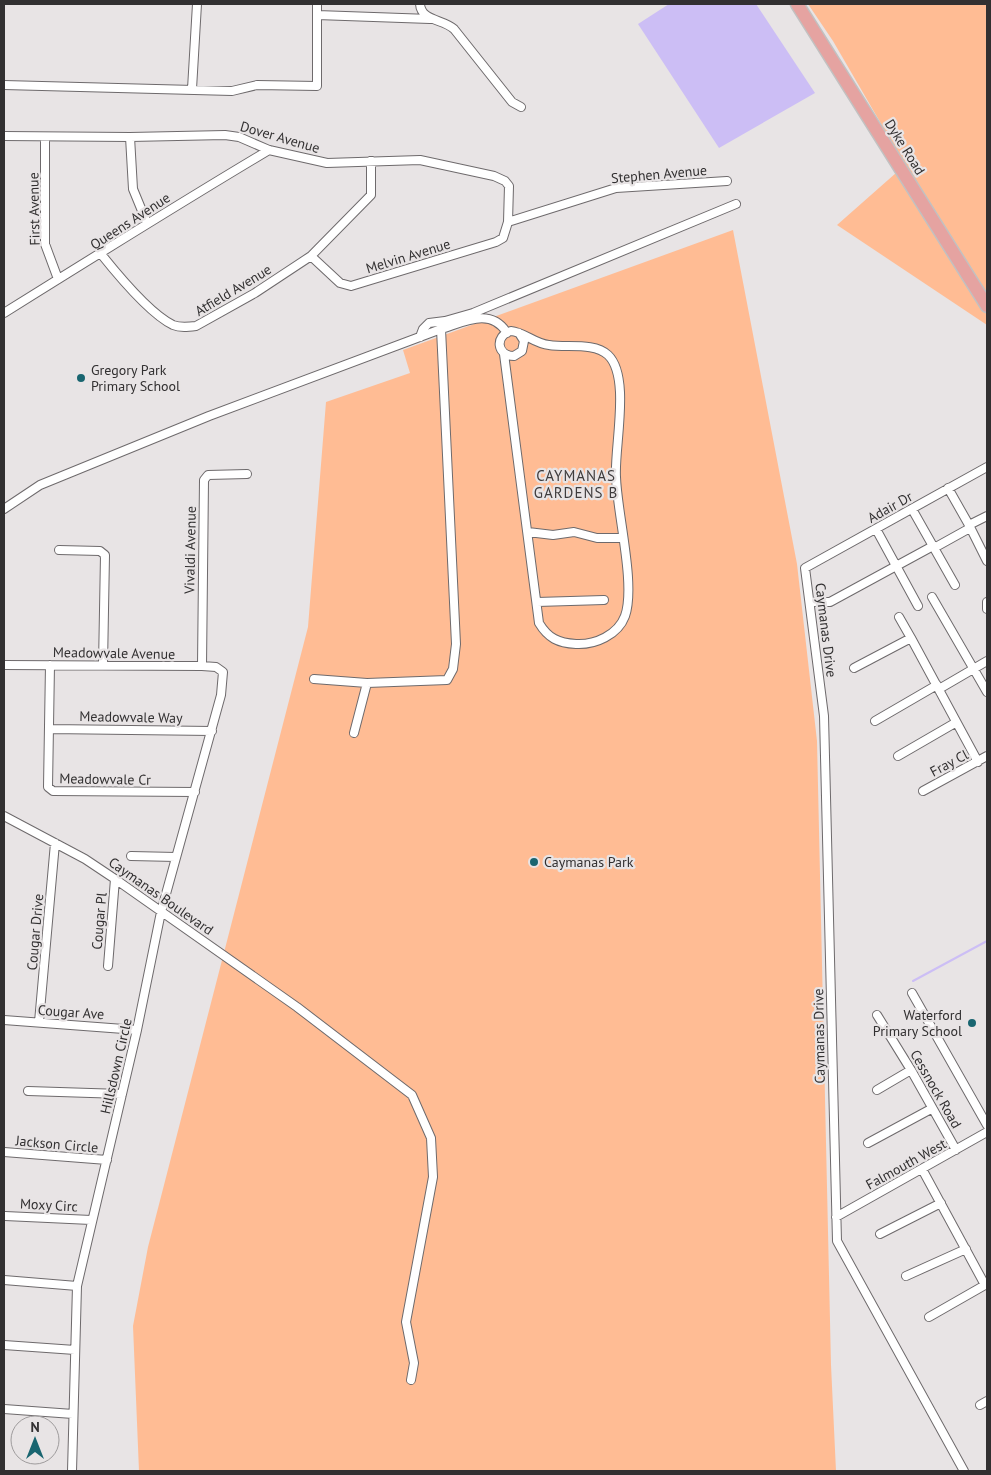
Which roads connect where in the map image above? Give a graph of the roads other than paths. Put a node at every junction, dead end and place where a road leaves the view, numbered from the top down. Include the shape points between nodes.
1 (197, 4) edge
2 (317, 4) edge
3 (420, 4) edge
4 (797, 4) edge
5 (317, 15) junction
6 (432, 19) junction
7 (4, 85) edge
8 (192, 89) junction
9 (521, 107) dead end
10 (4, 136) edge
11 (45, 137) junction
12 (130, 137) junction
13 (269, 150) junction
14 (371, 161) junction
15 (727, 181) dead end
16 (736, 204) dead end
17 (508, 222) junction
18 (147, 223) junction
19 (101, 254) junction
20 (311, 256) junction
21 (58, 279) junction
22 (987, 306) edge
23 (4, 313) edge
24 (441, 329) junction
25 (507, 332) junction
26 (519, 333) junction
27 (420, 337) junction
28 (504, 354) junction
29 (987, 467) edge
30 (247, 474) dead end
31 (948, 488) junction
32 (4, 509) edge
33 (912, 509) junction
34 (987, 516) edge
35 (970, 527) junction
36 (876, 529) junction
37 (528, 532) junction
38 (622, 538) junction
39 (933, 547) junction
40 (60, 550) dead end
41 (987, 561) edge
42 (896, 566) junction
43 (805, 568) joint
44 (955, 585) dead end
45 (932, 598) dead end
46 (604, 600) dead end
47 (537, 602) junction
48 (810, 602) junction
49 (987, 602) edge
50 (918, 606) dead end
51 (987, 609) edge
52 (899, 617) dead end
53 (911, 638) junction
54 (987, 661) edge
55 (4, 664) edge
56 (50, 664) junction
57 (102, 665) junction
58 (202, 666) junction
59 (854, 668) dead end
60 (974, 670) junction
61 (223, 672) joint
62 (314, 679) dead end
63 (367, 683) junction
64 (938, 687) junction
65 (987, 692) edge
66 (875, 721) dead end
67 (955, 723) junction
68 (49, 729) junction
69 (212, 731) junction
70 (354, 733) dead end
71 (898, 756) dead end
72 (987, 756) edge
73 (978, 762) junction
74 (923, 791) dead end
75 (195, 792) junction
76 (4, 816) edge
77 (55, 843) junction
78 (131, 856) dead end
79 (176, 857) junction
80 (115, 879) junction
81 (161, 912) junction
82 (108, 966) dead end
83 (912, 992) dead end
84 (877, 1015) dead end
85 (4, 1020) edge
86 (39, 1022) junction
87 (137, 1030) junction
88 (911, 1070) junction
89 (877, 1090) dead end
90 (28, 1091) dead end
91 (122, 1094) junction
92 (931, 1109) junction
93 (987, 1125) edge
94 (987, 1132) edge
95 (868, 1143) dead end
96 (956, 1150) junction
97 (4, 1152) edge
98 (107, 1160) junction
99 (922, 1169) junction
100 (941, 1203) junction
101 (5, 1216) dead end
102 (836, 1217) junction
103 (91, 1220) junction
104 (880, 1234) dead end
105 (966, 1249) junction
106 (906, 1276) dead end
107 (4, 1280) edge
108 (76, 1286) junction
109 (930, 1317) dead end
110 (4, 1345) edge
111 (75, 1350) junction
112 (411, 1380) dead end
113 (4, 1410) edge
114 (73, 1414) junction
115 (72, 1471) edge
116 (964, 1471) edge

1 - 8 street
2 - 5 street
3 - 6 street via 424,14
4 - 22 main road, Dyke Road
5 - 6 street
5 - 8 street via 317,86 257,85 232,91
6 - 9 street via 447,23 454,29 512,102
7 - 8 street
10 - 11 street, Dover Avenue
11 - 12 street, Dover Avenue
11 - 21 street, First Avenue via 45,244
12 - 13 street, Dover Avenue via 225,135 239,137
12 - 18 street via 133,189
13 - 14 street, Dover Avenue via 327,163
13 - 18 street, Queens Avenue
14 - 17 street, Dover Avenue via 420,160 494,176 509,186
14 - 20 street via 371,195
15 - 17 street, Stephen Avenue via 616,188
16 - 27 street via 473,313 429,323
17 - 20 street, Melvin Avenue via 503,238 496,242 351,286 340,283
18 - 19 street, Queens Avenue
19 - 20 street, Atfield Avenue via 130,289 173,324 185,328 196,326 254,293
19 - 21 street, Queens Avenue
21 - 23 street, Queens Avenue
24 - 25 street via 479,317 490,317 502,324
24 - 27 street
24 - 63 street via 456,644 453,669 447,680
25 - 26 street
25 - 28 street via 499,345
26 - 28 street via 524,341 522,351 514,356
26 - 38 street via 536,343 597,350 608,355 615,367 620,394 616,477
27 - 32 street via 209,416 40,485
28 - 37 street
29 - 31 street, Adair Dr
30 - 58 street, Vivaldi Avenue via 208,476 204,480
31 - 33 street, Adair Dr
31 - 35 street
33 - 36 street, Adair Dr
33 - 39 street
34 - 35 street
35 - 39 street
35 - 41 street
36 - 42 street
36 - 43 street, Adair Dr
37 - 38 street via 553,535 574,532 597,538
37 - 47 street
38 - 47 street via 629,595 624,618 610,636 583,644 552,639 539,623
39 - 42 street
39 - 44 street
40 - 57 street via 100,551 105,555
42 - 48 street via 830,602
42 - 50 street
43 - 48 street, Caymanas Drive
45 - 60 street
46 - 47 street
48 - 102 street, Caymanas Drive via 824,716
49 - 51 street
52 - 53 street
53 - 59 street
53 - 64 street
54 - 60 street
55 - 56 street, Meadowvale Avenue
56 - 57 street, Meadowvale Avenue
56 - 68 street, Meadowvale Cr
57 - 58 street, Meadowvale Avenue
58 - 61 street, Meadowvale Avenue via 216,667
60 - 64 street
60 - 65 street
61 - 69 street, Hillsdown Circle
62 - 63 street
63 - 70 street
64 - 66 street
64 - 67 street
67 - 71 street
67 - 73 street
68 - 69 street, Meadowvale Way
68 - 75 street, Meadowvale Cr via 48,787 53,791
69 - 75 street, Hillsdown Circle
72 - 73 street, Fray Cl
73 - 74 street, Fray Cl
75 - 79 street, Hillsdown Circle
76 - 77 street, Caymanas Boulevard
77 - 80 street, Caymanas Boulevard
77 - 86 street, Cougar Drive
78 - 79 street
79 - 81 street, Hillsdown Circle
80 - 81 street, Caymanas Boulevard
80 - 82 street, Cougar Pl
81 - 87 street, Hillsdown Circle
81 - 112 street, Caymanas Boulevard via 297,1007 412,1095 432,1138 433,1177 406,1322 414,1363
83 - 93 street
84 - 88 street, Cessnock Road
85 - 86 street, Cougar Ave
86 - 87 street, Cougar Ave
87 - 91 street, Hillsdown Circle
88 - 89 street
88 - 92 street, Cessnock Road
90 - 91 street
91 - 98 street, Hillsdown Circle
92 - 95 street
92 - 96 street, Cessnock Road
94 - 96 street, Falmouth West
96 - 99 street, Falmouth West
97 - 98 street, Jackson Circle
98 - 103 street, Hillsdown Circle
99 - 100 street
99 - 102 street, Falmouth West
100 - 104 street
100 - 105 street
101 - 103 street, Moxy Circ
102 - 116 street, Caymanas Drive via 837,1241
103 - 108 street, Hillsdown Circle
105 - 106 street
105 - 109 street via 985,1283 984,1287
107 - 108 street
108 - 111 street, Hillsdown Circle
110 - 111 street
111 - 114 street, Hillsdown Circle
113 - 114 street
114 - 115 street, Hillsdown Circle

